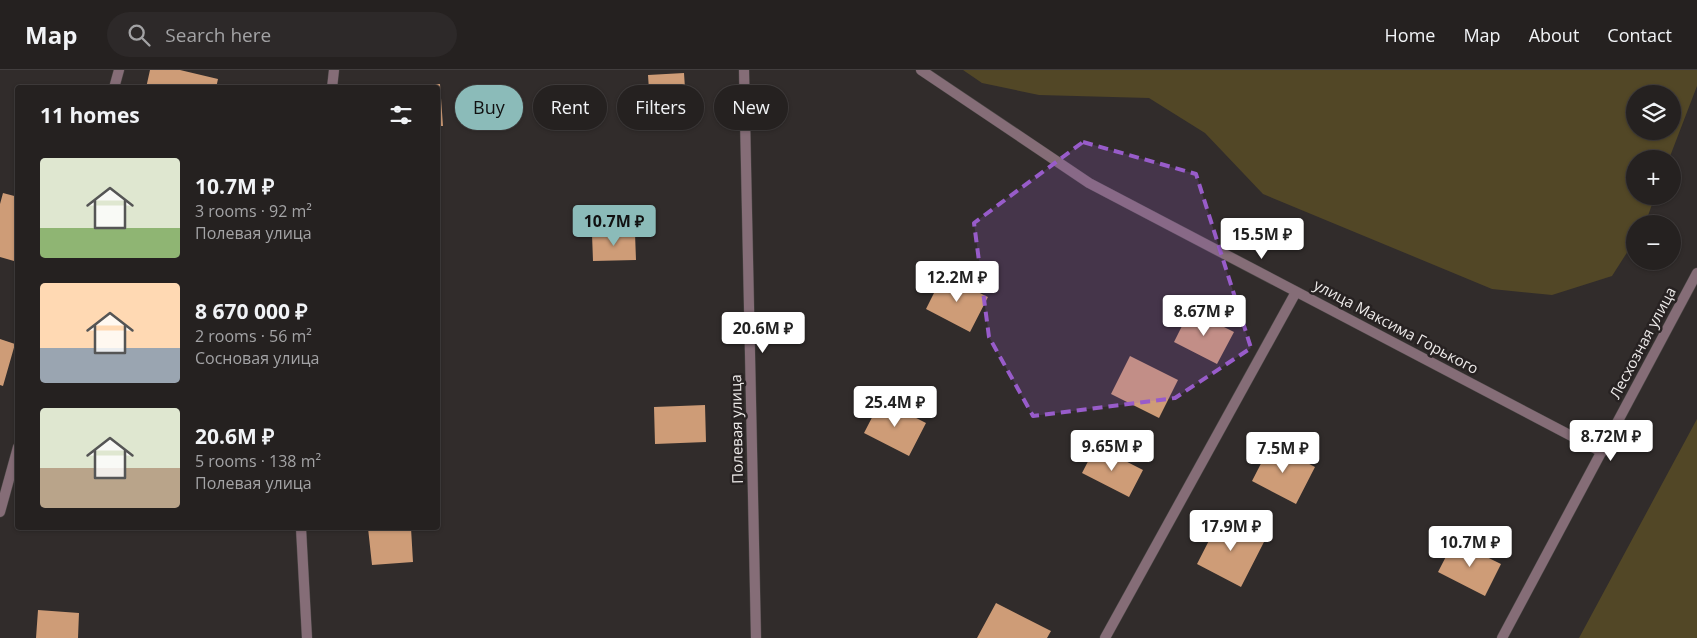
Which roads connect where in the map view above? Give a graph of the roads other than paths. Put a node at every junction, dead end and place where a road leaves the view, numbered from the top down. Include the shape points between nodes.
1 (119, 70) edge
2 (334, 70) edge
3 (744, 70) edge
4 (922, 70) edge
5 (115, 85) edge
6 (332, 85) edge
7 (1697, 273) edge
8 (1296, 292) junction
9 (1602, 452) junction
10 (15, 458) edge
11 (0, 512) edge
12 (301, 530) edge
13 (307, 638) edge
14 (756, 638) edge
15 (1106, 638) edge
16 (1502, 638) edge

1 - 5 street
2 - 6 street
3 - 14 street, Полевая улица
4 - 8 street, улица Максима Горького via 1089,183
7 - 9 street, Лесхозная улица
8 - 9 street, улица Максима Горького
8 - 15 street
9 - 16 street, Лесхозная улица
10 - 11 street
12 - 13 street

